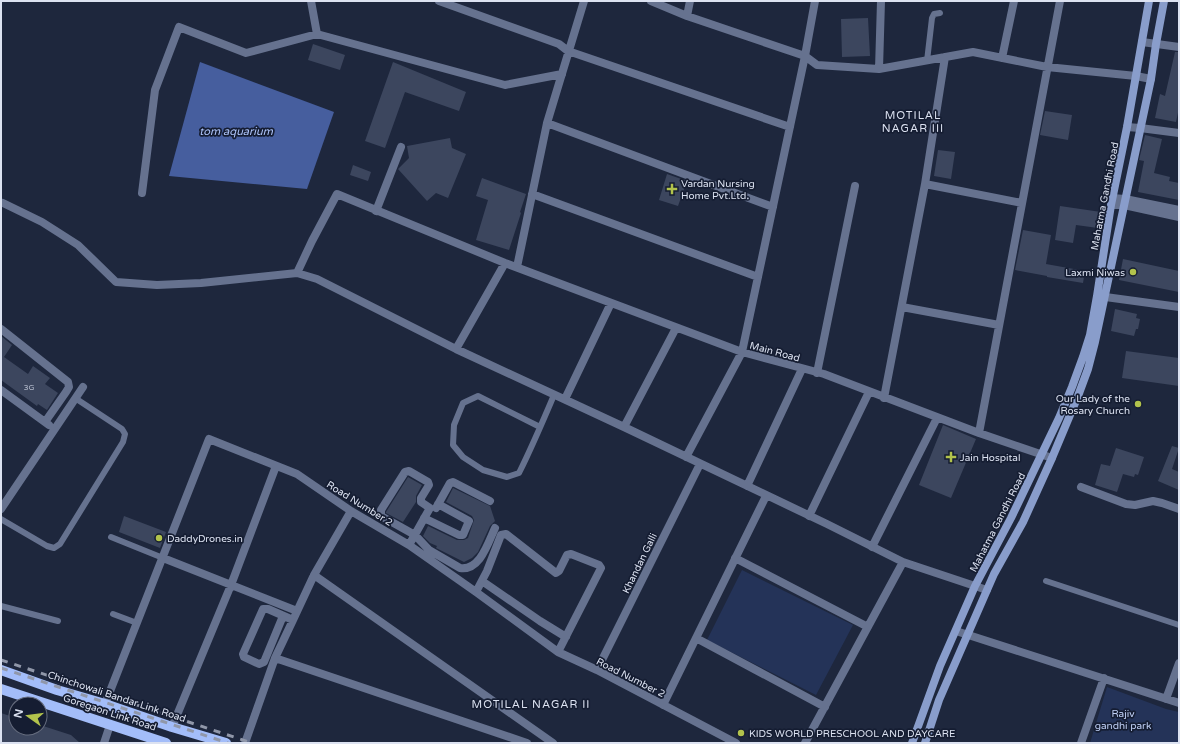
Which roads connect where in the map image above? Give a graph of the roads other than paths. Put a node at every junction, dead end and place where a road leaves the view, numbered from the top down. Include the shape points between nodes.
1 (311, 1) edge
2 (439, 1) edge
3 (584, 1) edge
4 (651, 1) edge
5 (690, 1) edge
6 (815, 1) edge
7 (882, 1) edge
8 (1014, 1) edge
9 (1060, 1) edge
10 (1149, 1) edge
11 (1164, 1) edge
12 (940, 13) dead end
13 (687, 16) junction
14 (317, 34) junction
15 (1142, 42) junction
16 (1156, 44) junction
17 (1179, 46) edge
18 (568, 51) junction
19 (805, 56) junction
20 (945, 57) junction
21 (1002, 58) junction
22 (927, 61) junction
23 (1047, 67) junction
24 (879, 69) junction
25 (562, 74) junction
26 (1136, 76) junction
27 (1151, 79) junction
28 (547, 123) junction
29 (790, 127) junction
30 (1127, 127) junction
31 (1140, 128) junction
32 (1179, 133) edge
33 (401, 147) dead end
34 (925, 184) junction
35 (855, 186) dead end
36 (142, 193) dead end
37 (532, 194) junction
38 (1111, 202) junction
39 (1124, 202) junction
40 (3, 203) dead end
41 (1022, 203) junction
42 (773, 206) junction
43 (1179, 210) edge
44 (376, 211) junction
45 (1179, 217) edge
46 (505, 263) junction
47 (517, 267) junction
48 (297, 273) junction
49 (758, 277) junction
50 (1101, 296) junction
51 (611, 303) junction
52 (902, 307) junction
53 (1179, 307) edge
54 (999, 325) junction
55 (676, 328) junction
56 (1, 329) edge
57 (456, 349) junction
58 (742, 352) junction
59 (802, 368) junction
60 (817, 372) junction
61 (83, 387) dead end
62 (1, 390) edge
63 (869, 392) junction
64 (554, 395) junction
65 (75, 398) junction
66 (884, 398) junction
67 (565, 399) junction
68 (937, 418) junction
69 (45, 422) junction
70 (540, 427) junction
71 (624, 427) junction
72 (55, 429) junction
73 (979, 434) junction
74 (1041, 456) junction
75 (686, 457) junction
76 (1052, 458) junction
77 (700, 464) junction
78 (276, 466) junction
79 (747, 486) junction
80 (1081, 487) dead end
81 (766, 496) junction
82 (490, 501) dead end
83 (438, 504) junction
84 (430, 508) junction
85 (1, 509) edge
86 (1179, 509) edge
87 (351, 511) junction
88 (809, 516) junction
89 (424, 518) junction
90 (1, 519) edge
91 (494, 528) dead end
92 (414, 535) junction
93 (111, 537) dead end
94 (409, 545) junction
95 (872, 547) junction
96 (163, 558) junction
97 (735, 558) junction
98 (903, 562) junction
99 (314, 575) junction
100 (482, 581) junction
101 (1046, 581) dead end
102 (231, 585) junction
103 (975, 586) junction
104 (987, 590) junction
105 (476, 592) junction
106 (1, 606) edge
107 (297, 611) junction
108 (113, 614) dead end
109 (283, 616) junction
110 (293, 620) junction
111 (58, 621) dead end
112 (137, 623) junction
113 (1179, 625) edge
114 (868, 627) junction
115 (956, 631) junction
116 (968, 635) junction
117 (566, 637) junction
118 (696, 638) junction
119 (558, 652) junction
120 (275, 658) junction
121 (1179, 663) edge
122 (1, 670) edge
123 (597, 670) junction
124 (1104, 678) junction
125 (1, 689) edge
126 (1166, 699) junction
127 (1179, 703) edge
128 (105, 704) junction
129 (663, 705) junction
130 (825, 707) junction
131 (110, 725) junction
132 (172, 727) junction
133 (732, 742) edge
134 (104, 743) edge
135 (166, 743) edge
136 (226, 743) edge
137 (245, 743) edge
138 (527, 743) edge
139 (553, 743) edge
140 (805, 743) edge
141 (912, 743) edge
142 (925, 743) edge
143 (1081, 743) edge

1 - 14 street
2 - 18 street via 559,44
3 - 18 street
4 - 13 street
5 - 13 street
6 - 19 street
7 - 24 street
8 - 21 street
9 - 23 street
10 - 15 main road, Mahatma Gandhi Road
11 - 16 main road, Mahatma Gandhi Road
12 - 22 lane via 934,14 932,18
13 - 19 street
14 - 25 street via 505,85
14 - 36 street via 246,53 179,27 155,90
15 - 16 street
15 - 26 main road, Mahatma Gandhi Road
16 - 17 street
16 - 27 main road, Mahatma Gandhi Road
18 - 25 street
18 - 29 street
19 - 24 street via 817,65
19 - 29 street
20 - 21 street via 973,52
20 - 22 street
20 - 34 street
21 - 23 street
22 - 24 street
23 - 26 street
23 - 41 street
25 - 28 street
26 - 27 street
26 - 30 main road, Mahatma Gandhi Road
27 - 31 main road, Mahatma Gandhi Road
28 - 37 street
28 - 42 street
29 - 42 street
30 - 31 street
30 - 38 main road, Mahatma Gandhi Road
31 - 32 street
31 - 39 main road, Mahatma Gandhi Road
33 - 44 street
34 - 41 street
34 - 52 street
35 - 60 street
37 - 47 street
37 - 49 street
38 - 39 street
38 - 50 main road, Mahatma Gandhi Road
39 - 43 street
39 - 45 street
39 - 50 main road, Mahatma Gandhi Road
40 - 48 street via 42,222 78,245 116,282 157,285 201,283
41 - 54 street
42 - 49 street
44 - 46 street, Main Road
44 - 48 street, Main Road via 337,194
46 - 47 street, Main Road
46 - 57 street
47 - 51 street, Main Road
48 - 57 street via 317,280
49 - 58 street
50 - 53 street
50 - 74 main road, Mahatma Gandhi Road via 1083,357
50 - 76 main road, Mahatma Gandhi Road via 1096,342 1088,369
51 - 55 street, Main Road
51 - 67 street
52 - 54 street
52 - 66 street
54 - 73 street
55 - 58 street, Main Road
55 - 71 street
56 - 69 street via 68,382 69,387
57 - 64 street
58 - 59 street, Main Road
58 - 75 street
59 - 60 street, Main Road
59 - 79 street
60 - 63 street, Main Road
61 - 65 street
62 - 69 street
63 - 66 street, Main Road
63 - 88 street
64 - 67 street
64 - 70 lane
65 - 72 street
65 - 90 lane via 122,428 125,434 123,442 60,544 54,548
66 - 68 street, Main Road
67 - 71 street
68 - 73 street, Main Road
68 - 95 street
69 - 72 street
70 - 70 lane via 519,473 507,477 483,470 463,458 453,445 454,425 463,403 478,396
71 - 75 street
72 - 85 street
73 - 74 street, Main Road
74 - 76 street, Main Road
74 - 103 main road, Mahatma Gandhi Road
75 - 77 street
76 - 104 main road, Mahatma Gandhi Road via 1023,522
77 - 79 street
77 - 123 street, Khandan Galli
78 - 87 street, Road Number 2 via 297,474
78 - 96 street, Road Number 2 via 209,439
78 - 102 street
79 - 81 street
80 - 86 street via 1126,504 1153,502
81 - 88 street
81 - 97 street
82 - 83 street via 450,482
83 - 84 street via 436,509
83 - 89 street via 469,521 463,535
84 - 89 street
84 - 92 street via 421,502 430,484 409,471 405,472 381,510 381,516
87 - 94 street, Road Number 2
87 - 99 street
88 - 95 street
89 - 92 street
91 - 92 street via 481,558 465,569 428,550
92 - 94 street
93 - 96 lane
94 - 105 street, Road Number 2
95 - 98 street
96 - 102 street
96 - 112 street, Road Number 2
97 - 114 street
97 - 118 street
98 - 103 street
98 - 114 street
99 - 107 street
99 - 139 street
100 - 105 street
100 - 117 street
100 - 117 street via 501,535 506,534 556,573 567,555 571,554 599,565 601,568
101 - 113 lane
102 - 107 street
102 - 132 street
103 - 104 street
103 - 115 main road, Mahatma Gandhi Road
104 - 116 main road, Mahatma Gandhi Road
105 - 119 street, Road Number 2
106 - 111 lane
107 - 110 street
108 - 112 lane
109 - 109 street via 263,609 243,654 244,657 259,664 264,662
109 - 110 street
110 - 120 street
112 - 128 street, Road Number 2
114 - 130 street
115 - 116 street
115 - 141 main road, Mahatma Gandhi Road via 940,666
116 - 124 street
116 - 142 main road, Mahatma Gandhi Road via 939,700
117 - 119 street
118 - 129 street
118 - 130 street
119 - 123 street, Road Number 2
120 - 137 street
120 - 138 street
121 - 126 street
122 - 128 main road, Chinchowali Bandar Link Road
123 - 129 street, Road Number 2
124 - 126 street
124 - 143 street
125 - 131 main road, Goregaon Link Road
126 - 127 street
128 - 132 main road, Chinchowali Bandar Link Road
129 - 133 street, Road Number 2
130 - 140 street
131 - 134 street
131 - 135 main road, Goregaon Link Road
132 - 136 main road, Chinchowali Bandar Link Road

